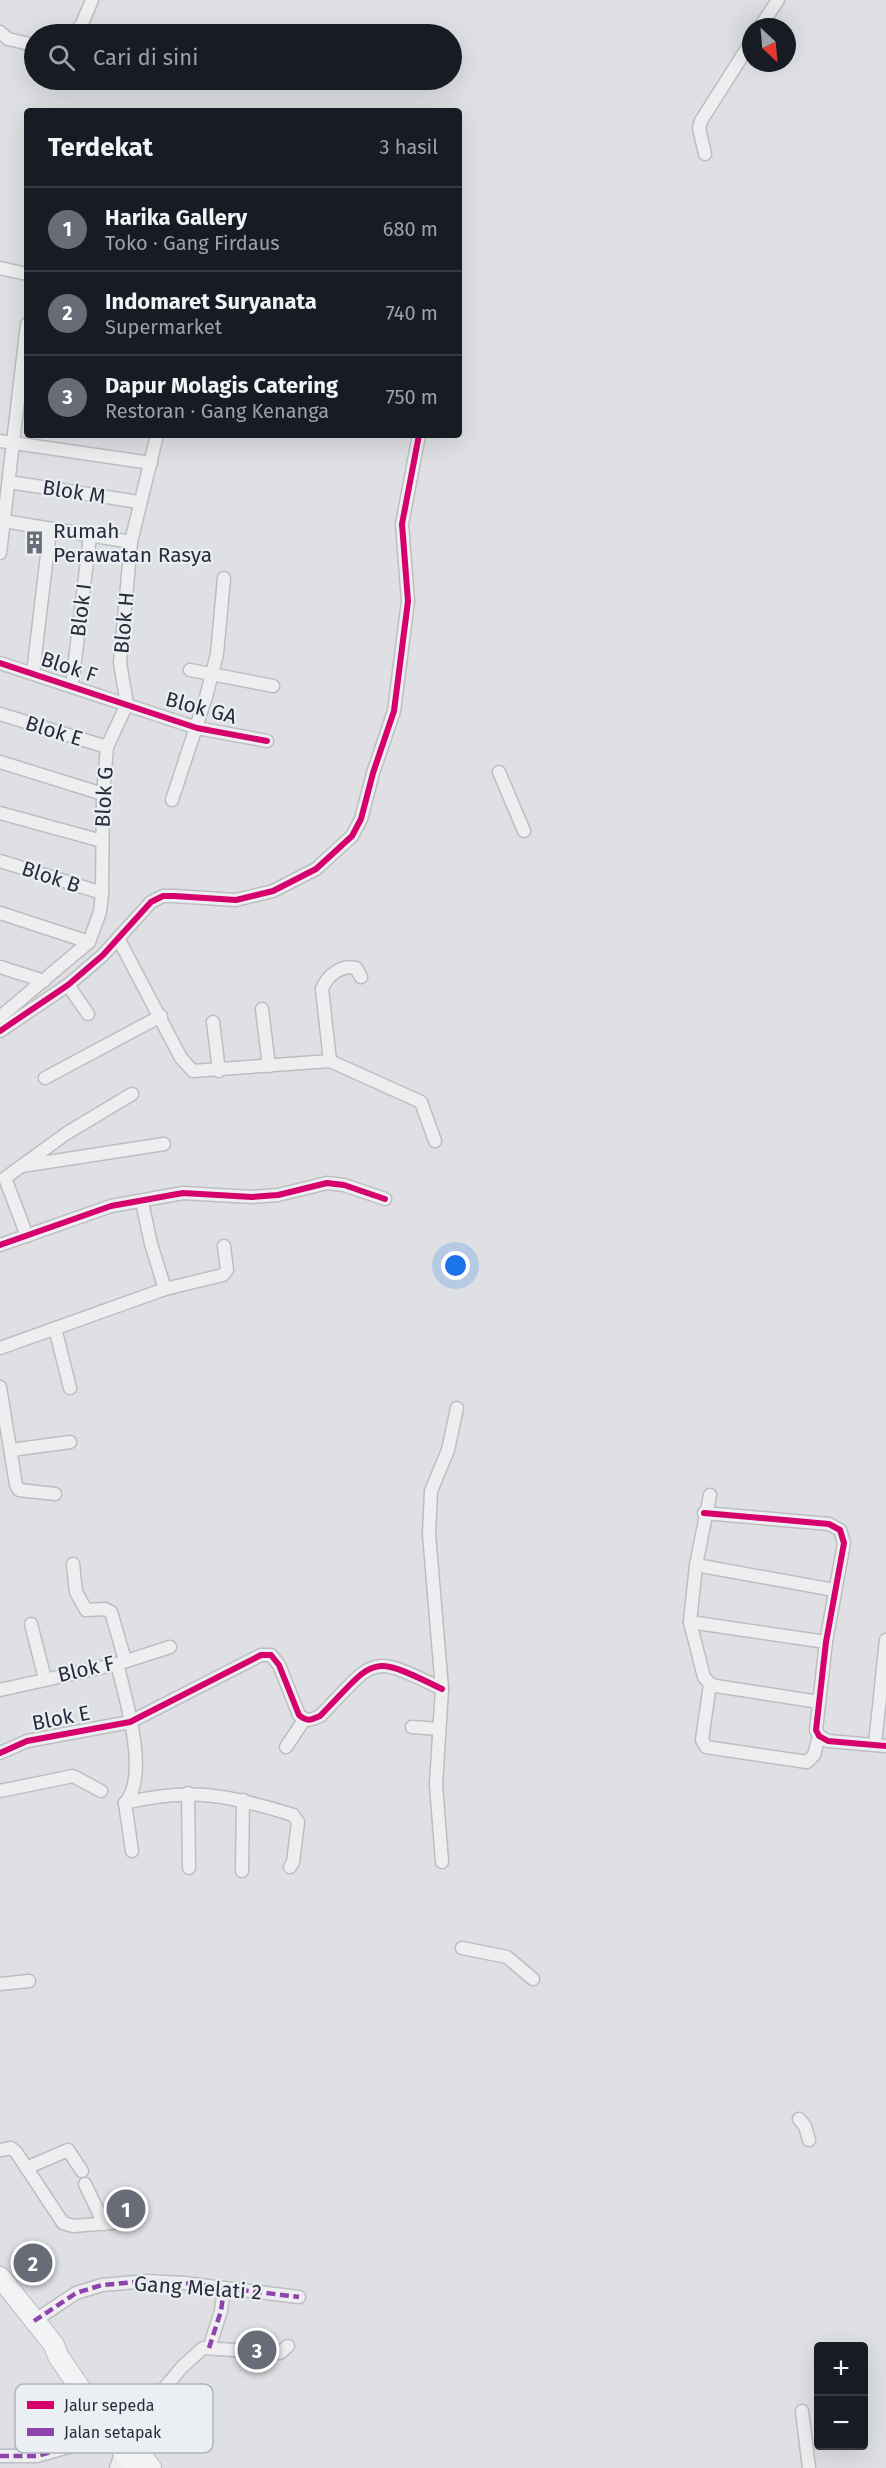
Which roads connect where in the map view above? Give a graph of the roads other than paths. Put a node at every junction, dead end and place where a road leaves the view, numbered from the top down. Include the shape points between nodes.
1 (92, 0) edge
2 (778, 0) edge
3 (766, 18) edge
4 (82, 24) edge
5 (0, 32) edge
6 (24, 43) edge
7 (742, 56) edge
8 (705, 154) dead end
9 (0, 268) edge
10 (24, 273) edge
11 (23, 401) edge
12 (156, 438) edge
13 (418, 438) edge
14 (6, 442) edge
15 (151, 463) junction
16 (9, 482) junction
17 (139, 502) junction
18 (4, 521) junction
19 (50, 530) junction
20 (90, 536) junction
21 (131, 542) junction
22 (0, 553) edge
23 (224, 578) dead end
24 (0, 663) edge
25 (190, 670) dead end
26 (33, 673) junction
27 (212, 675) junction
28 (72, 685) junction
29 (273, 686) dead end
30 (127, 704) junction
31 (0, 714) edge
32 (197, 728) junction
33 (267, 741) dead end
34 (107, 747) junction
35 (0, 762) edge
36 (499, 772) dead end
37 (103, 794) junction
38 (172, 800) dead end
39 (0, 813) edge
40 (524, 831) dead end
41 (102, 841) junction
42 (0, 861) edge
43 (102, 894) junction
44 (0, 913) edge
45 (118, 938) junction
46 (88, 942) junction
47 (0, 967) edge
48 (361, 977) dead end
49 (44, 981) junction
50 (68, 985) junction
51 (262, 1009) dead end
52 (2, 1011) edge
53 (88, 1014) dead end
54 (161, 1016) junction
55 (213, 1022) dead end
56 (0, 1031) edge
57 (330, 1061) junction
58 (269, 1066) junction
59 (219, 1071) junction
60 (45, 1078) dead end
61 (132, 1094) dead end
62 (435, 1141) dead end
63 (164, 1144) dead end
64 (21, 1166) junction
65 (385, 1199) dead end
66 (142, 1202) junction
67 (27, 1236) junction
68 (0, 1245) edge
69 (224, 1246) dead end
70 (165, 1289) junction
71 (55, 1328) junction
72 (0, 1348) edge
73 (0, 1387) edge
74 (70, 1388) dead end
75 (457, 1408) dead end
76 (70, 1442) dead end
77 (11, 1450) junction
78 (55, 1494) dead end
79 (710, 1495) dead end
80 (704, 1513) junction
81 (73, 1564) dead end
82 (696, 1565) junction
83 (834, 1590) junction
84 (690, 1622) junction
85 (31, 1624) dead end
86 (886, 1640) edge
87 (826, 1642) junction
88 (170, 1647) dead end
89 (121, 1662) junction
90 (45, 1679) junction
91 (710, 1684) junction
92 (442, 1689) junction
93 (0, 1690) edge
94 (819, 1702) junction
95 (304, 1719) junction
96 (130, 1722) junction
97 (412, 1727) dead end
98 (440, 1729) junction
99 (823, 1738) junction
100 (881, 1745) edge
101 (286, 1747) dead end
102 (0, 1753) edge
103 (0, 1791) edge
104 (101, 1791) dead end
105 (188, 1793) junction
106 (243, 1800) junction
107 (125, 1803) junction
108 (132, 1851) dead end
109 (442, 1862) dead end
110 (290, 1867) dead end
111 (189, 1868) dead end
112 (242, 1871) dead end
113 (462, 1948) dead end
114 (533, 1979) dead end
115 (29, 1981) dead end
116 (0, 1984) edge
117 (799, 2119) dead end
118 (809, 2140) dead end
119 (0, 2150) edge
120 (26, 2168) junction
121 (82, 2171) dead end
122 (85, 2184) dead end
123 (134, 2221) dead end
124 (104, 2224) junction
125 (0, 2277) edge
126 (224, 2289) junction
127 (299, 2297) dead end
128 (34, 2321) junction
129 (288, 2346) dead end
130 (209, 2348) junction
131 (78, 2384) edge
132 (168, 2384) edge
133 (802, 2411) dead end
134 (60, 2453) edge
135 (126, 2453) edge
136 (131, 2453) edge
137 (0, 2456) edge
138 (135, 2468) edge
139 (151, 2468) edge
140 (809, 2468) edge

1 - 4 street
2 - 3 street
5 - 6 street via 8,39
7 - 8 street via 701,121
9 - 10 street
11 - 14 street
12 - 15 street, Blok H
13 - 45 street via 402,524 408,601 393,721 352,836 330,858 294,881 251,897 236,900 163,896 144,908
14 - 15 street
14 - 16 street
15 - 17 street, Blok H
16 - 17 street, Blok M
16 - 18 street
17 - 21 street, Blok H
18 - 19 street
18 - 22 street
19 - 20 street
19 - 26 street
20 - 21 street
20 - 28 street, Blok I
21 - 30 street, Blok H via 120,663
23 - 27 street via 220,641
24 - 26 street, Blok F
25 - 27 street
26 - 28 street, Blok F
27 - 29 street
27 - 32 street
28 - 30 street, Blok F
30 - 32 street, Blok GA
30 - 34 street, Blok G
31 - 34 street, Blok E
32 - 33 street, Blok GA
32 - 38 street
34 - 37 street, Blok G
35 - 37 street
36 - 40 street
37 - 41 street, Blok G
39 - 41 street
41 - 43 street, Blok G
42 - 43 street, Blok B
43 - 46 street, Blok G via 100,912
44 - 46 street
45 - 50 street
45 - 54 street
46 - 49 street
47 - 49 street
48 - 57 street via 356,968 346,967 334,973 322,990
49 - 52 street
50 - 53 street
50 - 56 street
51 - 58 street
54 - 59 street via 186,1067 193,1071
54 - 60 street
55 - 59 street
57 - 58 street
57 - 62 street via 422,1102
58 - 59 street
61 - 64 street
63 - 64 street
64 - 67 street via 8,1174 5,1182
65 - 66 street via 327,1183 270,1196 183,1193
66 - 67 street via 111,1206
66 - 70 street
67 - 68 street
69 - 70 street via 226,1274
70 - 71 street
71 - 72 street
71 - 74 street
73 - 77 street
75 - 92 street via 448,1450 431,1491 429,1534
76 - 77 street
77 - 78 street via 19,1490
79 - 80 street
80 - 82 street
80 - 83 street via 829,1524 840,1530 844,1543
81 - 89 street via 79,1602 86,1610 111,1612
82 - 83 street
82 - 84 street
83 - 87 street
84 - 87 street
84 - 91 street via 704,1677
85 - 90 street
86 - 100 street
87 - 94 street
88 - 89 street, Blok F
89 - 90 street, Blok F
89 - 96 street
90 - 93 street, Blok F
91 - 94 street
91 - 99 street via 702,1740 706,1748 807,1762
92 - 95 street via 400,1668 370,1666 320,1716 310,1721
92 - 98 street
94 - 99 street via 816,1730
95 - 96 street, Blok E via 279,1665 271,1655 261,1655
95 - 101 street
96 - 102 street, Blok E via 27,1741
96 - 107 street via 136,1758 133,1795
97 - 98 street
98 - 109 street via 436,1810
99 - 100 street
103 - 104 street via 73,1776
105 - 106 street
105 - 107 street
105 - 111 street
106 - 110 street via 297,1818
106 - 112 street
107 - 108 street
113 - 114 street via 507,1957
115 - 116 street
117 - 118 street via 806,2126
119 - 120 street via 13,2149
120 - 121 street via 68,2150
120 - 124 street via 63,2223
122 - 124 street
123 - 124 street
125 - 128 main road
126 - 127 street, Gang Melati 2
126 - 128 street, Gang Melati 2 via 147,2281 102,2284 76,2293
126 - 130 street
128 - 131 main road
129 - 130 street via 280,2353
130 - 132 street via 194,2354
133 - 140 street
134 - 137 street
135 - 138 main road
136 - 139 main road

